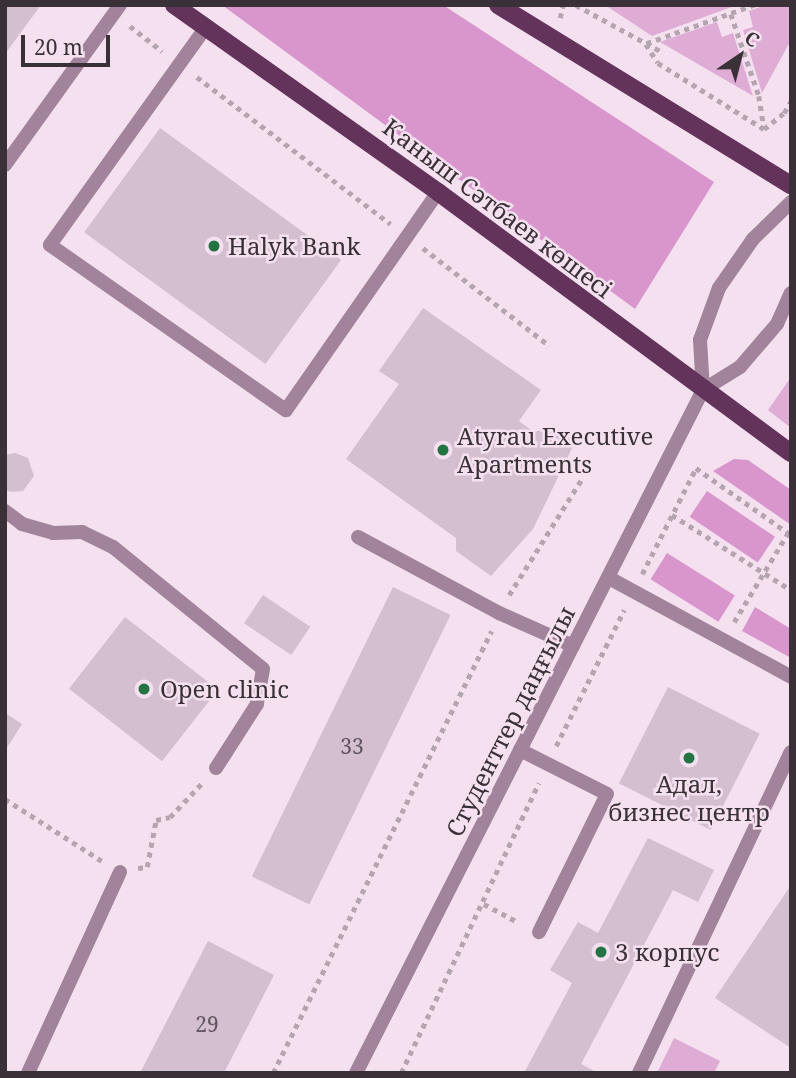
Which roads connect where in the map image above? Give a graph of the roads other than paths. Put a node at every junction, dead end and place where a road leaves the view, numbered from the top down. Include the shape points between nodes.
1 (174, 5) edge
2 (498, 5) edge
3 (117, 9) edge
4 (206, 27) junction
5 (5, 165) edge
6 (791, 185) edge
7 (438, 192) junction
8 (791, 202) edge
9 (791, 293) edge
10 (703, 390) junction
11 (791, 453) edge
12 (5, 511) edge
13 (358, 537) dead end
14 (609, 579) junction
15 (573, 646) junction
16 (791, 677) edge
17 (520, 750) junction
18 (791, 752) edge
19 (216, 768) road end
20 (120, 872) road end
21 (540, 932) road end
22 (28, 1073) edge
23 (356, 1073) edge
24 (639, 1073) edge

1 - 4 main road, Қаныш Сәтбаев көшесі
2 - 6 main road
3 - 5 street
4 - 7 main road, Қаныш Сәтбаев көшесі
4 - 7 street via 50,245 286,410
7 - 10 main road, Қаныш Сәтбаев көшесі
8 - 10 street via 753,239 719,288 700,340
9 - 10 street via 777,324 740,367
10 - 11 main road, Қаныш Сәтбаев көшесі
10 - 14 street, Студенттер даңғылы
12 - 19 street via 22,524 53,533 82,532 113,547 262,669 257,704
13 - 15 street via 499,613
14 - 15 street, Студенттер даңғылы
14 - 16 street
15 - 17 street, Студенттер даңғылы
17 - 21 street via 607,794
17 - 23 street, Студенттер даңғылы
18 - 24 street
20 - 22 street

